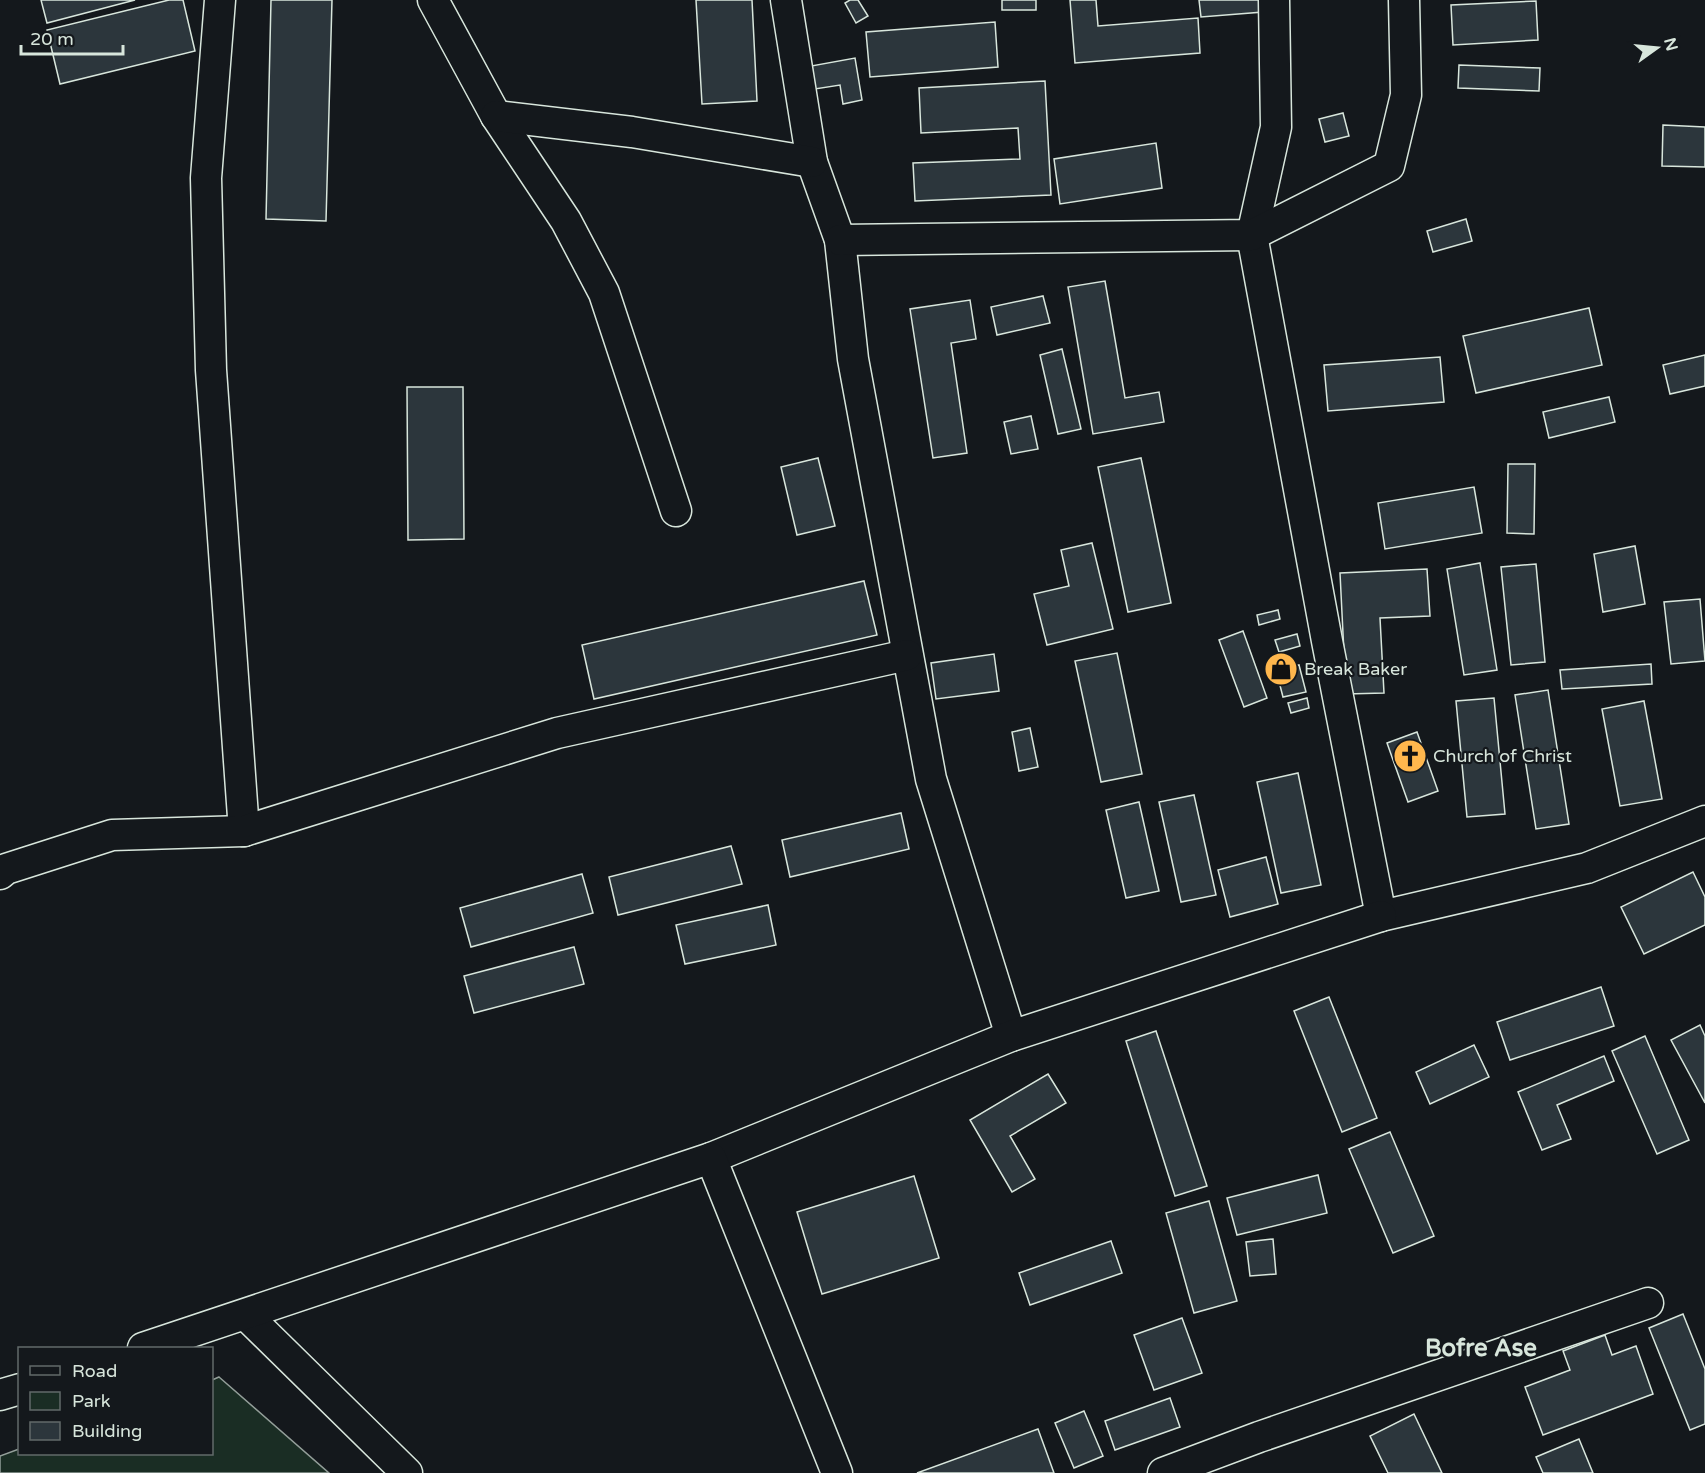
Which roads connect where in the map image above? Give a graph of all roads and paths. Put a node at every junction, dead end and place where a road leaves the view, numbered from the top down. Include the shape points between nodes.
1 (219, 0) edge
2 (434, 0) edge
3 (786, 0) edge
4 (1274, 0) edge
5 (1404, 0) edge
6 (496, 116) junction
7 (812, 162) junction
8 (1252, 235) junction
9 (840, 240) junction
10 (676, 511) dead end
11 (908, 654) junction
12 (1705, 821) edge
13 (244, 831) junction
14 (0, 874) edge
15 (1382, 916) junction
16 (1011, 1036) junction
17 (711, 1158) junction
18 (1648, 1303) dead end
19 (246, 1315) junction
20 (146, 1347) edge
21 (18, 1390) edge
22 (0, 1395) edge
23 (407, 1473) edge
24 (837, 1473) edge
25 (1163, 1473) edge

1 - 13 street via 206,178 211,370
2 - 6 street
3 - 7 street
4 - 8 street via 1276,127
5 - 8 street via 1406,95 1389,166
6 - 7 street via 632,132
6 - 10 street via 566,221 604,293
7 - 9 street
8 - 9 street
8 - 15 street
9 - 11 street via 853,359
11 - 13 street via 557,733
11 - 16 street via 931,779
12 - 15 street via 1587,868
13 - 14 street via 112,834
15 - 16 street
16 - 17 street
17 - 19 street
17 - 24 street
18 - 25 street
19 - 20 street
19 - 23 street
21 - 22 street

